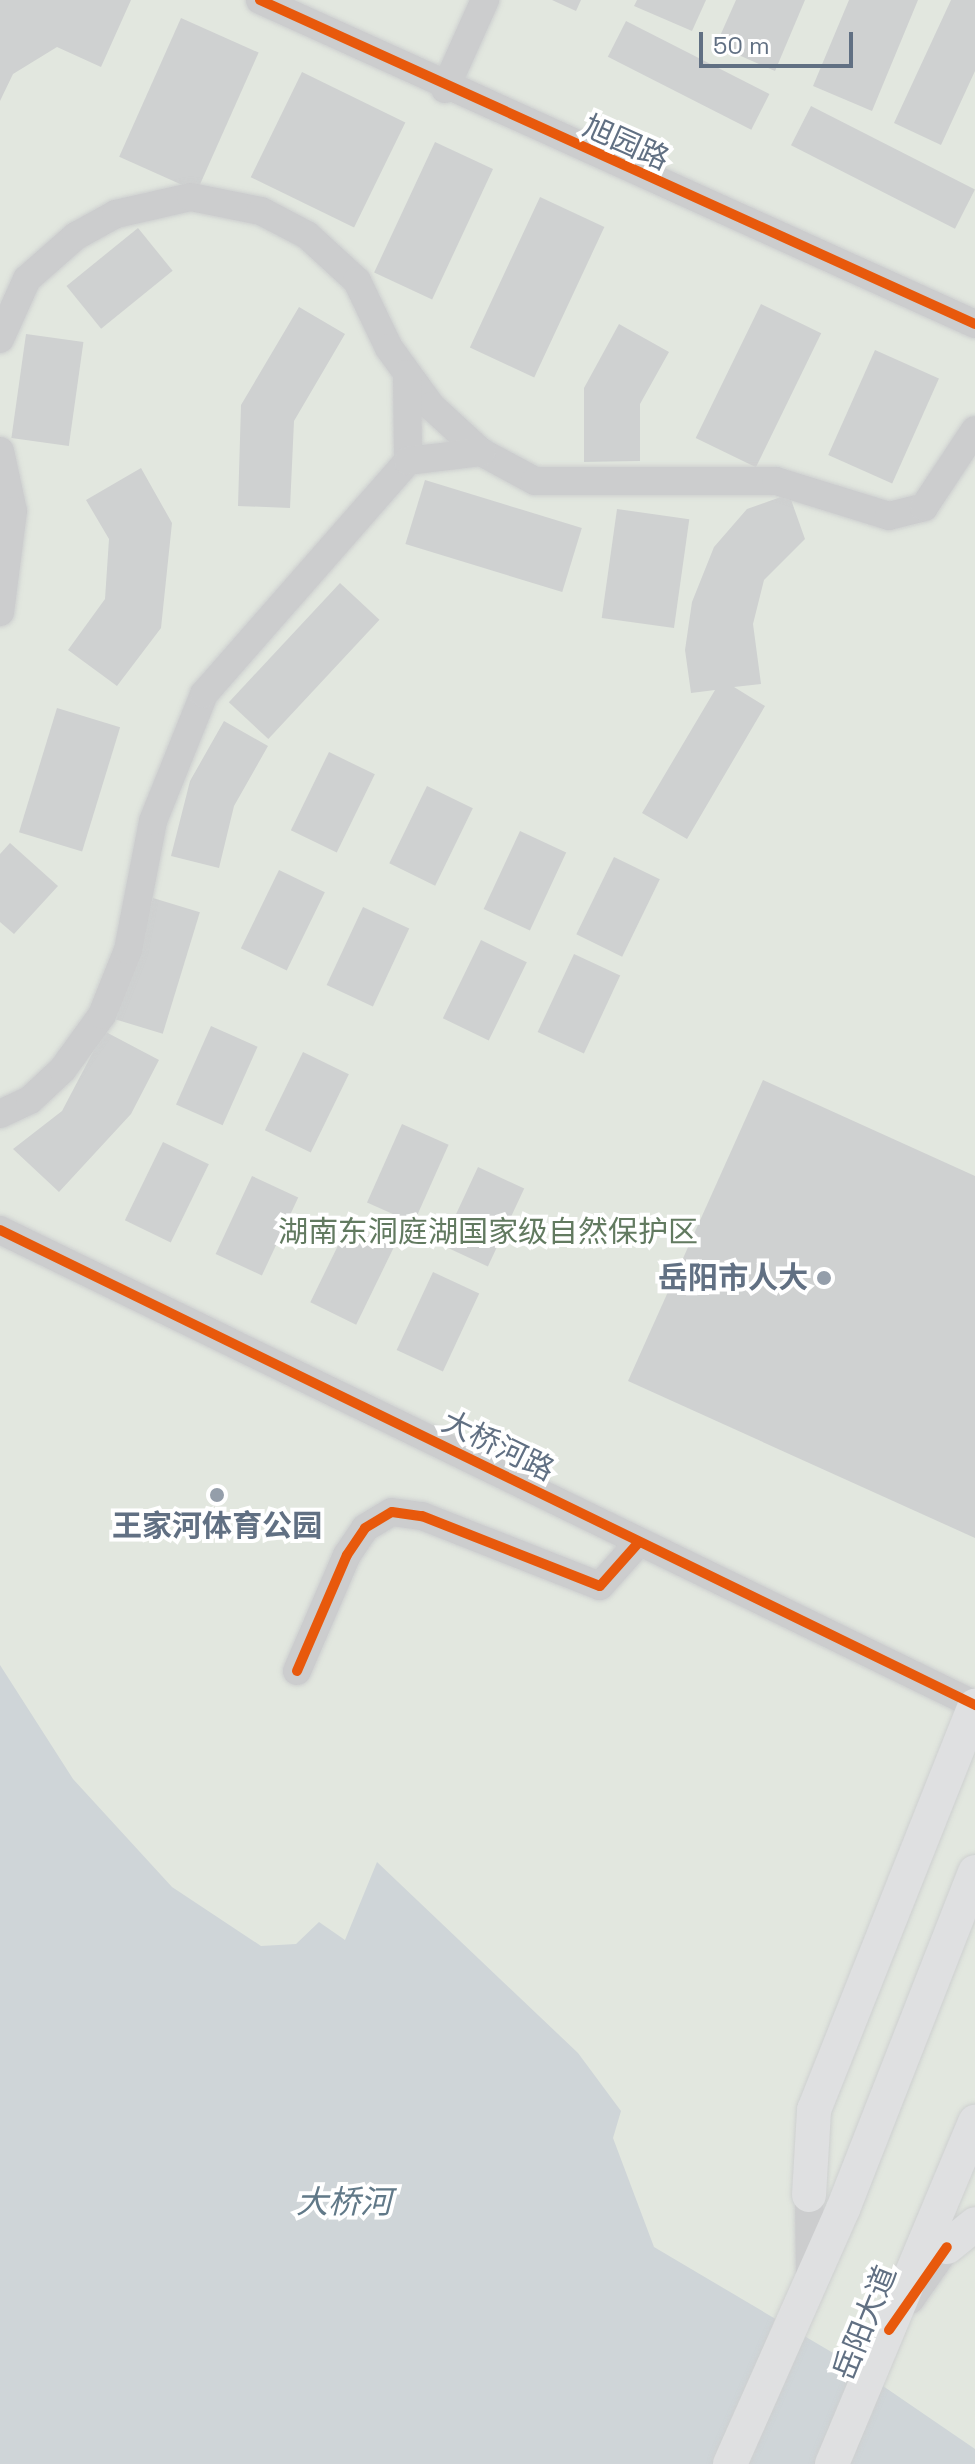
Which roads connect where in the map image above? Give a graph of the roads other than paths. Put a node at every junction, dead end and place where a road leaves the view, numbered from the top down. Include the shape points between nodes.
1 (260, 0) edge
2 (485, 0) edge
3 (445, 89) junction
4 (975, 324) edge
5 (0, 339) edge
6 (407, 374) junction
7 (975, 430) edge
8 (0, 451) edge
9 (481, 452) junction
10 (408, 461) junction
11 (0, 612) edge
12 (0, 1114) edge
13 (0, 1230) edge
14 (639, 1542) junction
15 (297, 1671) dead end
16 (975, 1706) edge
17 (975, 1872) edge
18 (975, 2122) edge
19 (809, 2195) joint
20 (975, 2224) edge
21 (947, 2247) joint
22 (810, 2286) junction
23 (889, 2330) junction
24 (730, 2464) edge
25 (832, 2464) edge

1 - 3 street, 旭园路
2 - 3 street
3 - 4 street, 旭园路
5 - 6 street via 27,279 76,236 116,214 191,197 261,211 307,235 357,281
6 - 9 street
6 - 10 street
7 - 9 street via 924,507 889,516 776,481 535,481
8 - 11 street via 13,511
9 - 10 street
10 - 12 street via 204,694 153,821 128,950 102,1015 63,1069 30,1100
13 - 14 street, 大桥河路
14 - 15 street via 600,1586 422,1516 392,1512 365,1528 347,1555
14 - 16 street, 大桥河路
16 - 19 main road via 814,2110
17 - 22 main road
18 - 23 main road, 岳阳大道
19 - 22 street
20 - 21 main road
21 - 23 street
22 - 24 main road
23 - 25 main road, 岳阳大道

